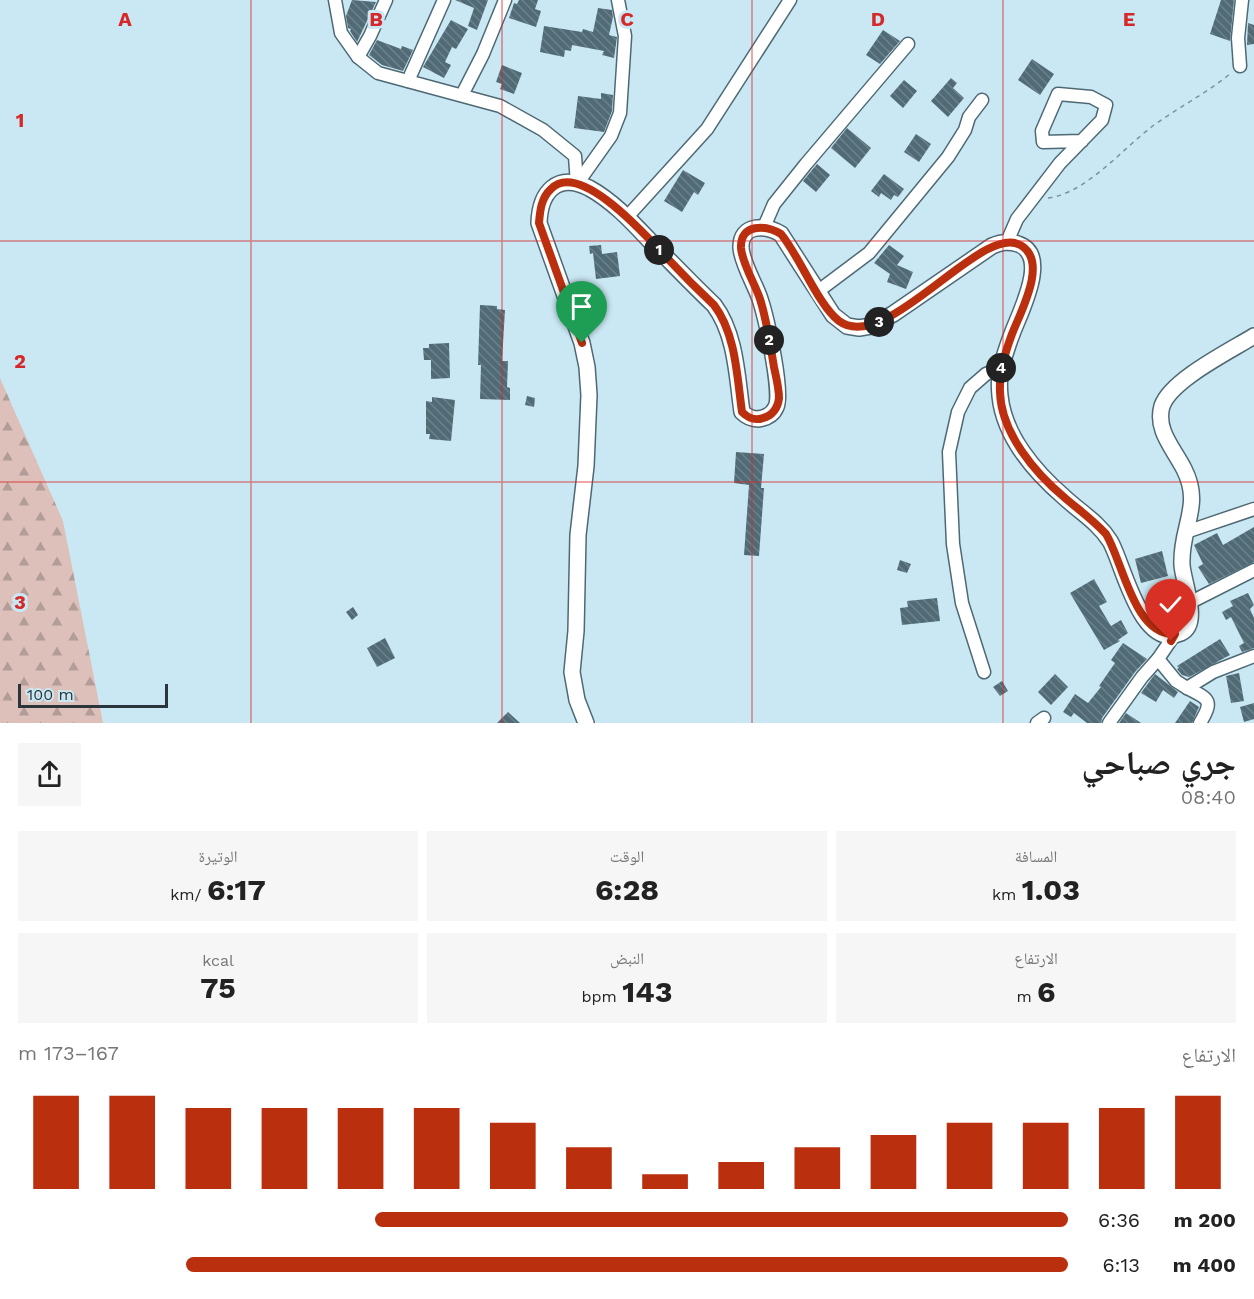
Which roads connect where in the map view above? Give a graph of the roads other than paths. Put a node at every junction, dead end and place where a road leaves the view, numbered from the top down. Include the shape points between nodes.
1 (335, 0) edge
2 (386, 0) edge
3 (444, 0) edge
4 (505, 0) edge
5 (618, 0) edge
6 (790, 0) edge
7 (1242, 0) edge
8 (908, 44) dead end
9 (358, 57) junction
10 (1240, 66) road end
11 (408, 81) junction
12 (462, 95) junction
13 (982, 100) dead end
14 (1082, 141) junction
15 (577, 184) junction
16 (627, 217) junction
17 (764, 227) junction
18 (1007, 242) junction
19 (817, 292) junction
20 (1254, 336) edge
21 (1001, 368) junction
22 (1254, 509) edge
23 (1186, 532) junction
24 (1254, 570) edge
25 (1190, 603) junction
26 (1175, 634) junction
27 (1254, 656) edge
28 (1158, 659) junction
29 (984, 672) dead end
30 (1187, 688) junction
31 (586, 723) edge
32 (1109, 723) edge
33 (1200, 723) edge

1 - 9 street via 341,33
2 - 9 street
3 - 11 street
4 - 12 street
5 - 15 street via 625,36 620,113 611,136
6 - 16 street via 707,129
7 - 10 street
8 - 17 street via 774,204
9 - 11 street via 378,73
11 - 12 street
12 - 15 street via 500,106 543,130 575,156
13 - 19 street via 948,157 869,253
14 - 14 street via 1102,120 1106,105 1091,97 1058,94 1042,131 1043,142
14 - 18 street via 1017,219
15 - 16 main road via 589,188
15 - 31 main road via 569,181 551,188 540,208 539,223 587,367 586,466 578,535 572,672
16 - 17 main road via 722,316 728,329 742,412 752,419 772,413 779,399 766,323 741,247 748,230
17 - 19 main road via 781,234
18 - 19 main road via 983,251 931,290 871,326 847,326 833,315
18 - 21 main road via 1022,246 1033,268 1025,303
20 - 23 main road via 1183,380 1162,406 1162,429 1191,485 1193,500
21 - 26 main road via 1002,408 1034,468 1106,534 1146,620 1157,631
21 - 29 street via 986,374 970,388 958,412 950,452 955,556 962,603
22 - 23 street
23 - 25 main road via 1182,568
24 - 25 street
25 - 26 main road via 1188,626
26 - 28 street
27 - 30 street via 1213,672
28 - 30 street
28 - 32 street
30 - 33 street via 1206,697 1209,703

